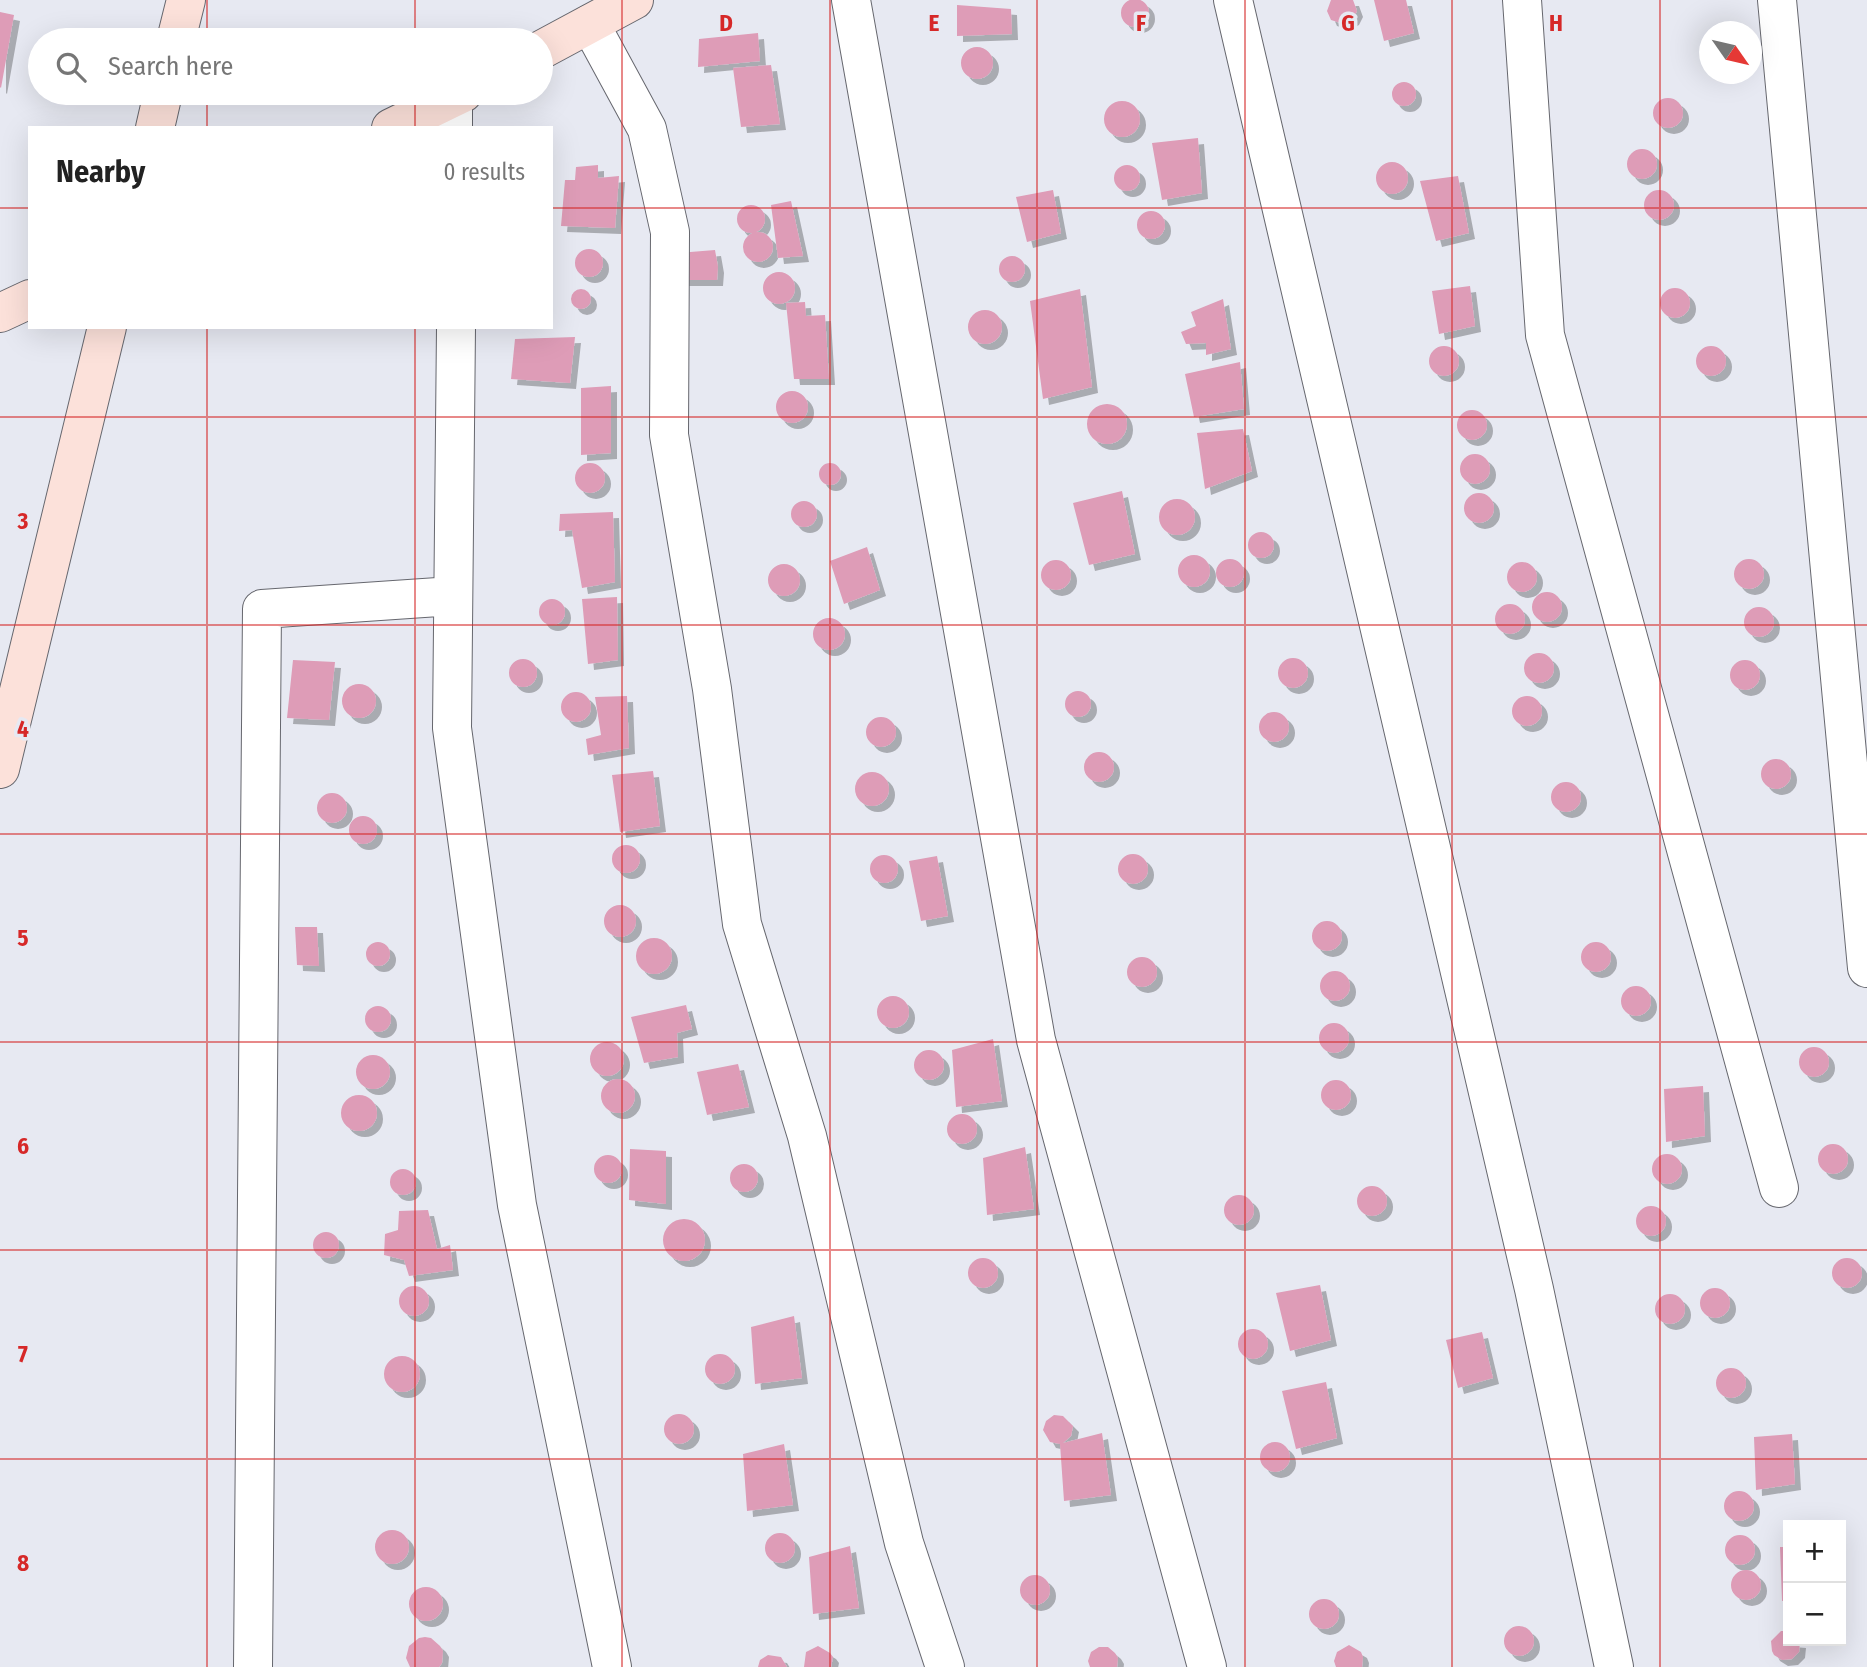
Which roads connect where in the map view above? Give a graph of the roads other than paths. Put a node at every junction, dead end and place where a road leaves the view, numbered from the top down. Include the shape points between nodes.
1 (186, 0) edge
2 (634, 0) edge
3 (850, 0) edge
4 (1233, 0) edge
5 (1522, 0) edge
6 (1777, 0) edge
7 (590, 24) junction
8 (179, 28) edge
9 (553, 44) edge
10 (160, 105) edge
11 (456, 106) edge
12 (155, 126) edge
13 (397, 126) edge
14 (28, 300) edge
15 (0, 313) edge
16 (107, 329) edge
17 (456, 329) edge
18 (453, 596) junction
19 (0, 769) edge
20 (1867, 968) edge
21 (1779, 1188) dead end
22 (253, 1667) edge
23 (612, 1667) edge
24 (945, 1667) edge
25 (1207, 1667) edge
26 (1614, 1667) edge

1 - 8 street
2 - 7 street
3 - 25 street via 1035,1040
4 - 26 street via 1534,1289
5 - 21 street via 1545,335
6 - 20 street
7 - 9 street
7 - 24 street via 647,129 670,232 669,435 712,689 742,924 807,1136 904,1543
10 - 12 street
11 - 13 street
14 - 15 street
16 - 19 street
17 - 18 street
18 - 22 street via 262,609
18 - 23 street via 452,728 517,1205

